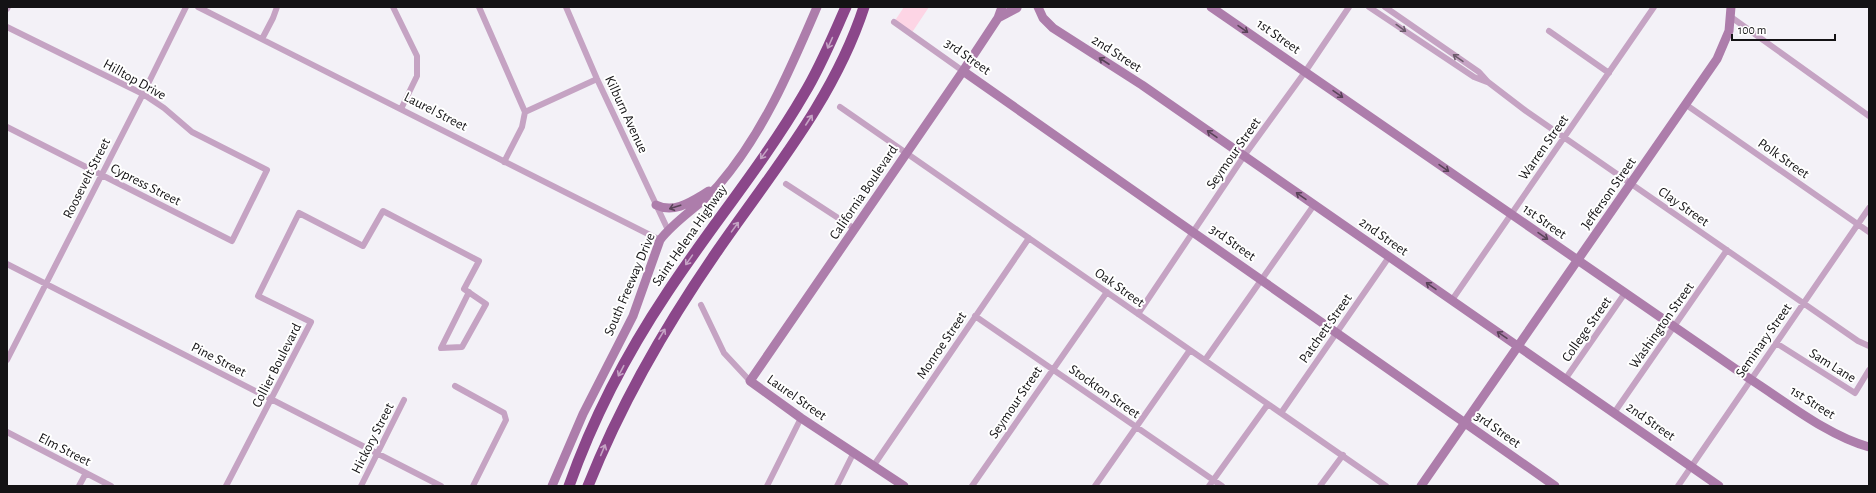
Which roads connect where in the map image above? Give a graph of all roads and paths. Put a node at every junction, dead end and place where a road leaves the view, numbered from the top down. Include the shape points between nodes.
1 (186, 7) edge
2 (198, 7) edge
3 (277, 7) edge
4 (393, 7) edge
5 (479, 7) edge
6 (566, 7) edge
7 (817, 7) edge
8 (846, 7) edge
9 (864, 7) edge
10 (869, 7) edge
11 (1002, 7) edge
12 (1027, 7) edge
13 (1038, 7) edge
14 (1211, 7) edge
15 (1349, 7) edge
16 (1369, 7) edge
17 (1385, 7) edge
18 (1654, 7) edge
19 (1732, 7) edge
20 (1015, 8) edge
21 (1731, 17) junction
22 (998, 18) junction
23 (894, 22) dead end
24 (7, 27) edge
25 (1549, 31) dead end
26 (262, 39) junction
27 (963, 70) junction
28 (1305, 72) junction
29 (1609, 73) junction
30 (597, 79) junction
31 (1488, 82) junction
32 (143, 94) junction
33 (820, 103) junction
34 (1685, 104) junction
35 (840, 107) dead end
36 (401, 109) junction
37 (525, 112) junction
38 (1869, 116) edge
39 (7, 127) edge
40 (1564, 137) junction
41 (907, 153) junction
42 (1244, 156) junction
43 (504, 162) junction
44 (101, 175) junction
45 (1632, 183) junction
46 (786, 184) dead end
47 (718, 185) junction
48 (656, 205) junction
49 (1314, 205) junction
50 (1869, 208) edge
51 (1511, 214) junction
52 (1858, 224) junction
53 (855, 229) junction
54 (668, 230) junction
55 (1193, 232) junction
56 (1869, 232) edge
57 (1029, 238) junction
58 (660, 240) junction
59 (232, 241) joint
60 (1727, 250) junction
61 (1389, 257) junction
62 (1578, 260) junction
63 (7, 264) edge
64 (1262, 280) junction
65 (46, 283) junction
66 (469, 292) junction
67 (1107, 292) junction
68 (1625, 293) junction
69 (1452, 300) junction
70 (1804, 303) junction
71 (701, 305) dead end
72 (1138, 314) junction
73 (975, 316) junction
74 (1674, 328) junction
75 (1336, 332) junction
76 (1776, 343) junction
77 (1518, 346) junction
78 (1869, 346) edge
79 (1190, 350) junction
80 (7, 360) edge
81 (1205, 360) junction
82 (1052, 369) junction
83 (1869, 370) edge
84 (1566, 378) junction
85 (1750, 379) junction
86 (750, 381) junction
87 (455, 386) dead end
88 (272, 400) junction
89 (404, 400) dead end
90 (1268, 404) junction
91 (1281, 413) junction
92 (1614, 413) junction
93 (801, 418) junction
94 (1465, 423) junction
95 (1137, 428) junction
96 (7, 432) edge
97 (1869, 447) edge
98 (854, 452) junction
99 (377, 454) junction
100 (1343, 456) junction
101 (874, 465) junction
102 (1691, 467) junction
103 (86, 473) junction
104 (1213, 480) junction
105 (79, 486) edge
106 (111, 486) edge
107 (226, 486) edge
108 (361, 486) edge
109 (441, 486) edge
110 (473, 486) edge
111 (552, 486) edge
112 (569, 486) edge
113 (588, 486) edge
114 (767, 486) edge
115 (837, 486) edge
116 (904, 486) edge
117 (972, 486) edge
118 (1095, 486) edge
119 (1209, 486) edge
120 (1222, 486) edge
121 (1320, 486) edge
122 (1386, 486) edge
123 (1421, 486) edge
124 (1555, 486) edge
125 (1678, 486) edge
126 (1719, 486) edge

1 - 32 street, Roosevelt Street
2 - 26 street, Laurel Street
3 - 26 street
4 - 36 street via 417,56 417,76
5 - 37 street
6 - 30 street, Kilburn Avenue
7 - 47 street, South Freeway Drive via 773,103
8 -> 112 highway, Saint Helena Highway via 827,51 804,94 778,135 683,268 635,345 603,405
9 - 33 highway via 843,59
10 - 33 highway via 853,47
11 - 22 street, California Boulevard
12 - 20 street
42 -> 13 street, 2nd Street via 1142,85 1053,28 1043,18
14 -> 28 street, 1st Street
15 - 28 street, Seymour Street
16 -> 31 street via 1474,77
31 -> 17 street via 1479,72
18 - 29 street, Warren Street
19 - 21 street, Jefferson Street
20 - 22 street, California Boulevard
21 - 34 street, Jefferson Street via 1721,52
21 - 38 street
22 - 27 street, California Boulevard
23 - 27 street, 3rd Street
24 - 32 street, Hilltop Drive
25 - 29 street
26 - 36 street, Laurel Street
27 - 41 street, California Boulevard
27 - 55 street, 3rd Street
28 - 42 street, Seymour Street
28 -> 51 street, 1st Street
29 - 40 street, Warren Street
30 - 37 street
30 - 48 street, Kilburn Avenue
31 - 40 street, Clay Street
32 - 44 street, Roosevelt Street
32 - 59 street, Hilltop Drive via 192,132 267,170
113 -> 33 highway via 624,403 664,330
34 - 45 street, Jefferson Street
34 - 52 street, Polk Street
35 - 41 street, Oak Street
36 - 43 street, Laurel Street
37 - 43 street via 522,127
39 - 44 street, Cypress Street
40 - 45 street, Clay Street
40 - 51 street, Warren Street
41 - 53 street, California Boulevard
41 - 57 street, Oak Street
49 -> 42 street, 2nd Street
42 - 55 street, Seymour Street
43 - 58 street, Laurel Street
44 - 59 street, Cypress Street
44 - 65 street, Roosevelt Street
45 - 60 street, Clay Street
45 - 62 street, Jefferson Street
46 - 53 street
47 -> 48 street via 675,209 664,209
47 - 54 street, South Freeway Drive via 698,206
48 - 54 street, Kilburn Avenue
49 - 61 street, 2nd Street
49 - 64 street
50 - 52 street, Seminary Street
51 -> 62 street, 1st Street
51 - 69 street, Warren Street
52 - 56 street, Polk Street
52 - 70 street, Seminary Street
53 - 86 street, California Boulevard
54 - 58 street, South Freeway Drive
55 - 64 street, 3rd Street
55 - 72 street, Seymour Street
57 - 67 street, Oak Street
57 - 73 street, Monroe Street
58 - 111 street, South Freeway Drive via 633,316 583,414
60 - 70 street, Clay Street
60 - 74 street, Washington Street
69 -> 61 street, 2nd Street
61 - 75 street, Patchett Street
62 - 68 street, 1st Street
62 - 77 street, Jefferson Street
63 - 65 street, Pine Street
64 - 75 street, 3rd Street
64 - 81 street
65 - 80 street, Roosevelt Street
65 - 88 street, Pine Street
66 - 66 street, Collier Boulevard via 486,304 462,348 441,348
66 - 88 street, Collier Boulevard via 464,289 479,261 383,211 363,246 300,213 258,296 311,322
67 - 72 street, Oak Street
67 - 82 street, Seymour Street
68 - 74 street, 1st Street
68 - 84 street, College Street
77 -> 69 street, 2nd Street
70 - 76 street, Seminary Street
70 - 78 street, Clay Street
71 - 86 street, Laurel Street via 724,353
72 - 79 street, Oak Street
73 - 82 street, Stockton Street
73 - 101 street, Monroe Street
74 - 85 street, 1st Street
74 - 92 street, Washington Street
75 - 91 street, Patchett Street
75 - 94 street, 3rd Street
76 - 83 street, Sam Lane via 1855,392
76 - 85 street, Seminary Street
77 - 84 street, 2nd Street
77 - 94 street, Jefferson Street
79 - 81 street, Oak Street
79 - 95 street
81 - 90 street, Oak Street
82 - 95 street, Stockton Street
82 - 117 street, Seymour Street
84 - 92 street, 2nd Street
85 - 97 street, 1st Street via 1836,434
85 - 102 street, Seminary Street
86 - 93 street, Laurel Street
87 - 110 street via 504,412 506,420
88 - 99 street, Pine Street
88 - 107 street, Collier Boulevard
89 - 99 street, Hickory Street
90 - 91 street, Oak Street
90 - 104 street
91 - 100 street, Oak Street
92 - 102 street, 2nd Street
93 - 98 street, Laurel Street
93 - 114 street
94 - 123 street, Jefferson Street
94 - 124 street, 3rd Street
95 - 104 street, Stockton Street
95 - 118 street
96 - 103 street, Elm Street
98 - 101 street, Laurel Street
98 - 115 street
99 - 108 street, Hickory Street
99 - 109 street, Pine Street
100 - 121 street
100 - 122 street, Oak Street
101 - 116 street, Laurel Street
102 - 125 street, Seminary Street
102 - 126 street, 2nd Street
103 - 105 street
103 - 106 street, Elm Street
104 - 119 street
104 - 120 street, Stockton Street

